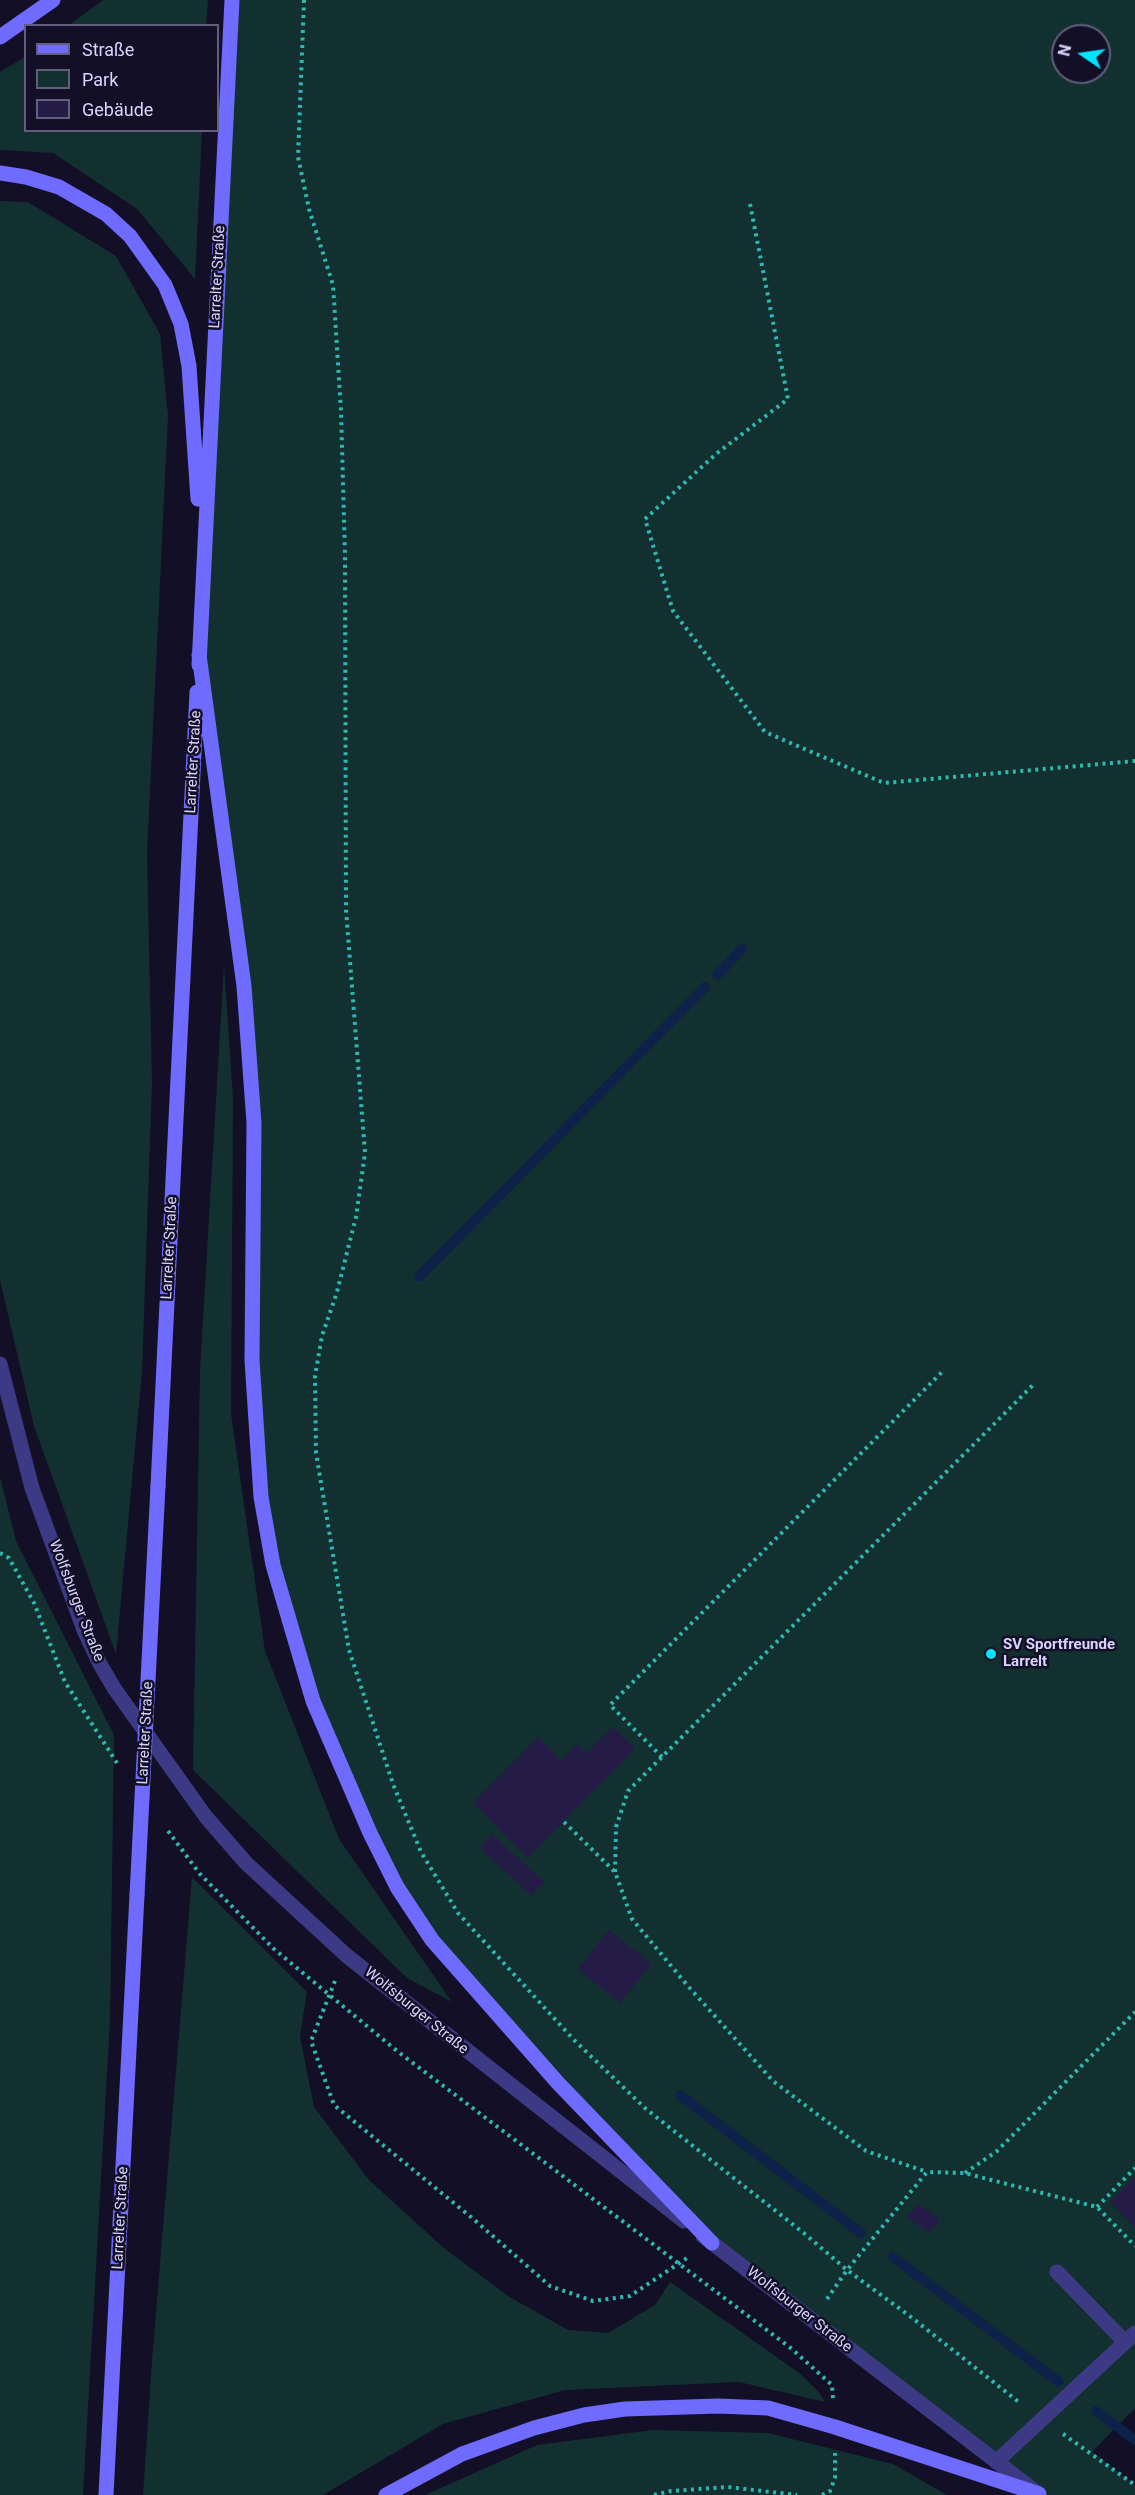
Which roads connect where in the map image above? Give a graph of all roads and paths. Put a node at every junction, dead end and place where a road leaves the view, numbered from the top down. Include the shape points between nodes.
1 (53, 0) edge
2 (232, 0) edge
3 (304, 0) edge
4 (0, 37) edge
5 (0, 174) edge
6 (750, 204) dead end
7 (200, 631) junction
8 (199, 655) junction
9 (1135, 761) edge
10 (0, 1364) edge
11 (943, 1371) dead end
12 (1033, 1385) dead end
13 (662, 1757) junction
14 (564, 1822) dead end
15 (615, 1872) junction
16 (347, 1956) junction
17 (1135, 2012) edge
18 (397, 2052) dead end
19 (1135, 2168) edge
20 (927, 2172) junction
21 (964, 2173) junction
22 (1097, 2207) junction
23 (712, 2243) junction
24 (1135, 2246) edge
25 (678, 2263) junction
26 (847, 2270) junction
27 (1057, 2272) dead end
28 (1130, 2337) edge
29 (792, 2349) dead end
30 (1041, 2420) junction
31 (996, 2462) junction
32 (1135, 2485) edge
33 (106, 2495) edge
34 (386, 2495) edge
35 (654, 2495) edge
36 (797, 2495) edge
37 (1039, 2495) edge

1 - 4 main road
2 - 7 main road, Larrelter Straße
3 - 26 path via 298,157 309,209 333,285 339,388 345,554 346,910 365,1153 356,1217 322,1335 315,1376 316,1453 349,1650 393,1784 421,1852 458,1913 574,2040 646,2109
5 - 7 main road via 59,187 106,214 130,236 165,285 181,324 189,366 197,473
6 - 9 path via 788,399 716,454 645,519 673,611 765,732 884,783
7 - 8 main road, Larrelter Straße
8 - 23 main road via 244,986 254,1123 252,1360 261,1497 273,1565 313,1701 369,1833 397,1887 432,1940 558,2083
8 - 33 main road, Larrelter Straße, bridge
10 - 16 street, Wolfsburger Straße via 32,1488 100,1665 212,1825 246,1863
11 - 13 path via 610,1705
12 - 13 path
13 - 15 path via 628,1791 616,1827
14 - 15 path
15 - 20 path via 632,1919 773,2081 867,2151
16 - 23 street, Wolfsburger Straße
16 - 25 path via 311,2041 334,2104 550,2286 593,2301 630,2296
17 - 21 path via 997,2151
18 - 25 path
19 - 22 path
20 - 21 path
20 - 26 path
21 - 22 path
22 - 24 path
23 - 25 path
23 - 31 street, Wolfsburger Straße
25 - 29 path
26 - 30 path
27 - 28 street
28 - 30 street
30 - 31 street
30 - 32 path
31 - 37 street, Wolfsburger Straße
34 - 37 main road via 462,2454 534,2428 625,2409 718,2406 768,2408
35 - 36 path via 728,2487

